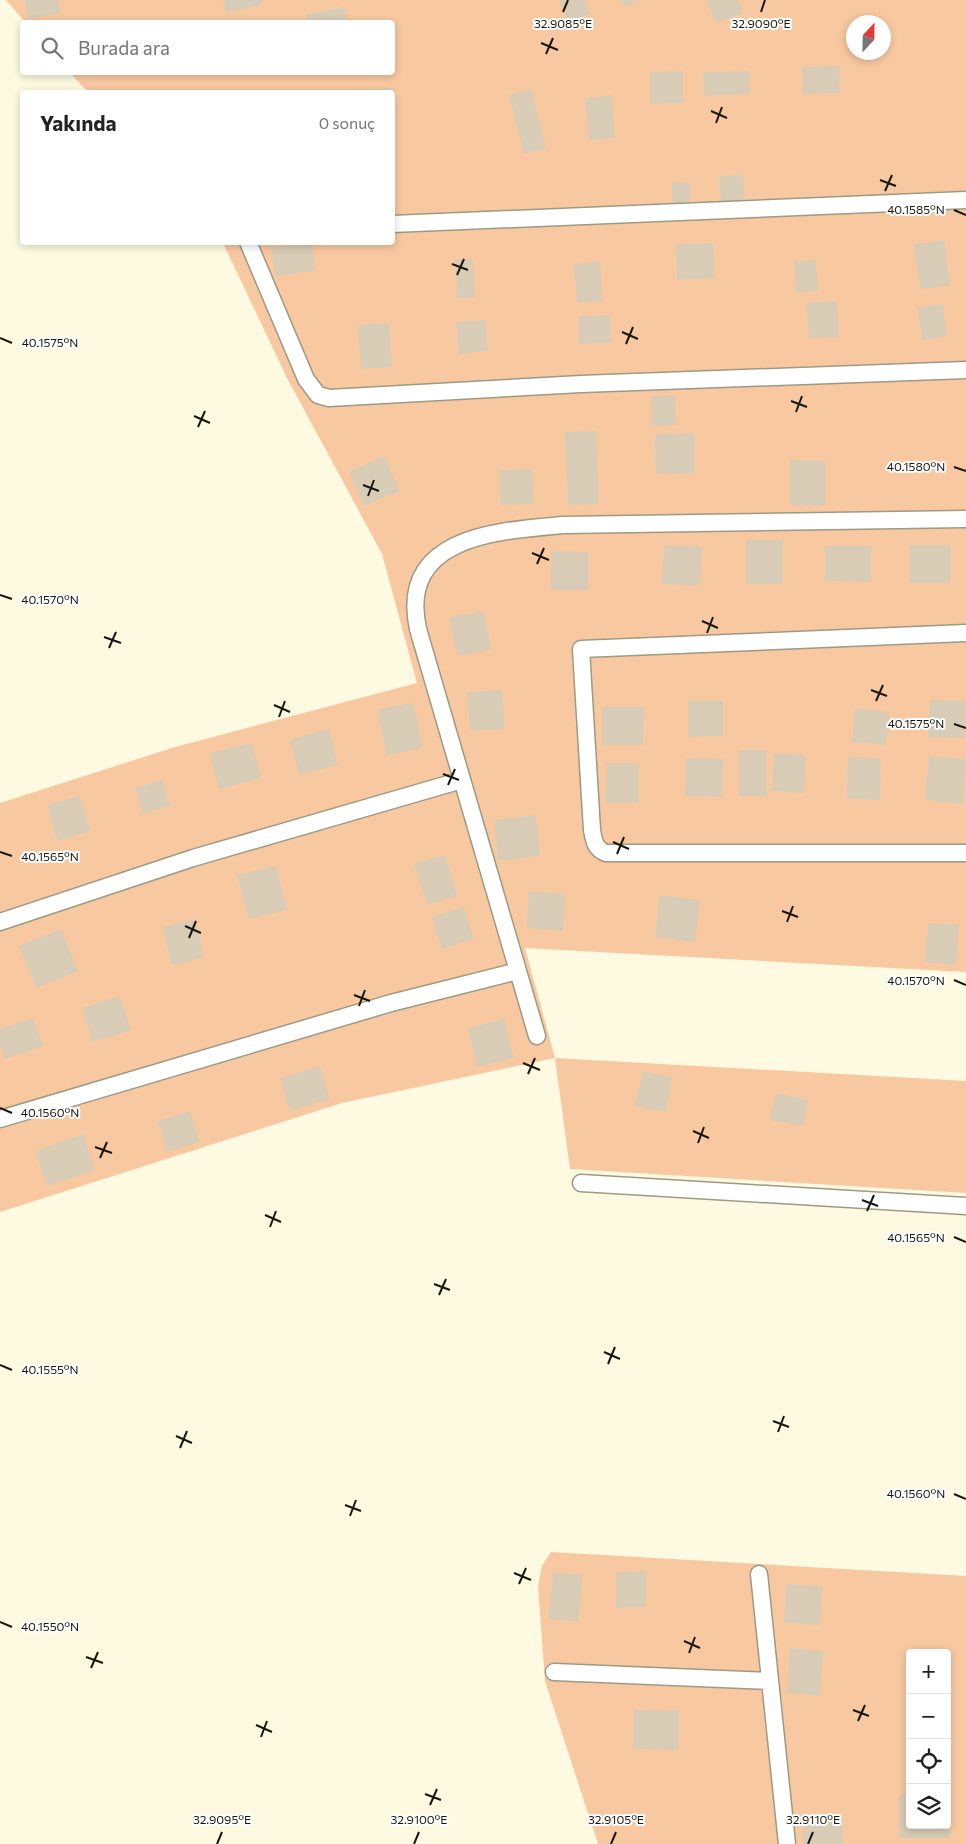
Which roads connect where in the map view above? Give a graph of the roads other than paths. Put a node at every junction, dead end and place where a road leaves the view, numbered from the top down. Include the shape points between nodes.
1 (966, 200) edge
2 (395, 224) edge
3 (249, 245) edge
4 (966, 370) edge
5 (966, 519) edge
6 (966, 633) edge
7 (462, 780) junction
8 (966, 853) edge
9 (0, 922) edge
10 (518, 971) junction
11 (537, 1036) dead end
12 (0, 1119) edge
13 (581, 1183) dead end
14 (966, 1206) edge
15 (759, 1574) dead end
16 (554, 1672) dead end
17 (770, 1681) junction
18 (786, 1844) edge

1 - 2 lane
3 - 4 lane via 306,379 318,394 329,398 581,384
5 - 7 lane via 562,525 506,530 448,548 422,577 415,594 414,611
6 - 8 lane via 581,649 592,830 599,851
7 - 9 lane via 193,858
7 - 10 lane
10 - 11 lane
10 - 12 lane via 391,1003
13 - 14 lane
15 - 17 lane
16 - 17 lane
17 - 18 lane

